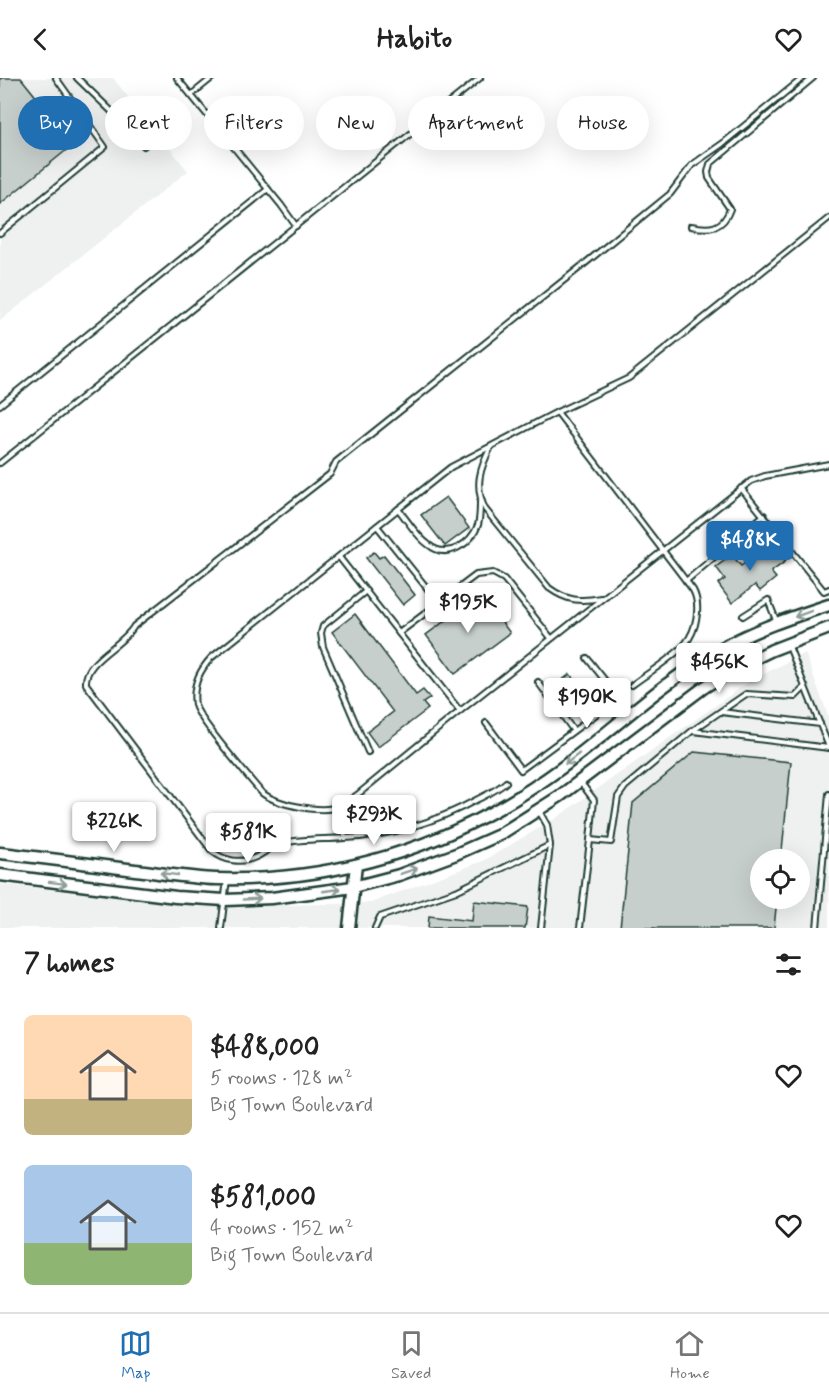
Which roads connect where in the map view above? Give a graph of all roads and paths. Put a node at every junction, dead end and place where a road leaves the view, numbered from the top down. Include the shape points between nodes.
1 (56, 78) edge
2 (76, 78) edge
3 (177, 78) edge
4 (212, 78) edge
5 (480, 78) edge
6 (803, 78) edge
7 (813, 78) edge
8 (191, 95) junction
9 (105, 105) edge
10 (268, 189) junction
11 (829, 218) edge
12 (296, 226) junction
13 (691, 226) dead end
14 (0, 232) edge
15 (0, 405) edge
16 (557, 412) junction
17 (491, 446) junction
18 (0, 463) edge
19 (829, 464) edge
20 (741, 488) junction
21 (480, 498) junction
22 (398, 509) junction
23 (764, 516) junction
24 (377, 526) junction
25 (663, 552) junction
26 (339, 556) junction
27 (686, 581) junction
28 (829, 589) edge
29 (366, 591) junction
30 (603, 598) junction
31 (439, 603) junction
32 (829, 606) edge
33 (743, 616) dead end
34 (778, 624) junction
35 (829, 628) edge
36 (399, 633) junction
37 (551, 638) junction
38 (787, 644) junction
39 (587, 658) dead end
40 (538, 682) dead end
41 (632, 685) dead end
42 (805, 687) junction
43 (618, 698) junction
44 (460, 711) junction
45 (720, 712) junction
46 (631, 713) junction
47 (486, 723) dead end
48 (820, 724) junction
49 (573, 730) junction
50 (644, 731) junction
51 (692, 731) junction
52 (829, 747) edge
53 (368, 752) dead end
54 (579, 781) junction
55 (506, 782) dead end
56 (829, 794) edge
57 (341, 806) junction
58 (539, 811) junction
59 (345, 838) junction
60 (590, 840) junction
61 (550, 845) junction
62 (0, 853) edge
63 (356, 866) junction
64 (122, 868) junction
65 (0, 875) edge
66 (227, 878) junction
67 (353, 887) junction
68 (120, 890) junction
69 (225, 900) junction
70 (221, 928) edge
71 (349, 928) edge
72 (375, 928) edge
73 (541, 928) edge
74 (580, 928) edge
75 (817, 928) edge

1 - 14 lane via 105,147
2 - 9 lane
3 - 8 lane
4 - 8 lane
5 - 12 lane
6 - 59 lane via 692,165 670,194 336,462 330,474 134,626 85,676 86,684 219,857 244,860 281,844
7 - 13 lane via 711,164 708,172 730,209 728,217 712,228
8 - 10 lane
10 - 12 lane
10 - 15 lane
11 - 16 lane via 629,378
12 - 18 lane
16 - 17 lane
16 - 25 lane
17 - 21 lane via 478,482
17 - 22 lane via 451,467
19 - 20 lane via 765,476
20 - 23 lane
20 - 25 lane
21 - 22 lane via 478,525 470,539 455,550 429,546
21 - 30 lane via 549,588 573,600
22 - 24 lane
23 - 27 lane
23 - 28 lane via 824,591
24 - 26 lane
24 - 31 lane
25 - 27 lane
25 - 30 lane
26 - 29 lane
26 - 57 lane via 211,658 198,675 194,695 195,708 262,794 288,804
27 - 41 lane via 698,599 692,633 681,648
29 - 36 lane
29 - 53 lane via 323,626 321,633 322,647
30 - 37 lane
31 - 36 lane
31 - 37 lane via 476,574 493,573 504,579
32 -> 34 main road
33 - 34 lane via 768,600
34 - 38 main road
34 - 46 main road via 721,649
35 - 38 main road
36 - 44 lane
37 - 44 lane
38 - 42 lane
38 - 50 main road via 733,669
39 - 43 lane
40 - 49 lane
42 - 45 lane via 795,698 746,694
42 - 48 lane
43 - 46 lane
43 - 49 lane
44 - 57 lane
45 - 48 lane
45 - 51 lane
46 - 50 main road
46 -> 63 main road via 561,768 485,818 445,837
47 - 49 lane via 521,770
48 - 52 lane
50 - 54 main road
51 - 52 lane
51 - 60 lane via 625,787 618,797 611,842
54 - 58 main road
54 - 60 lane via 594,800
55 - 59 lane via 420,826
56 - 75 lane
57 - 59 lane
58 - 61 lane via 547,825
67 -> 58 main road via 456,854
60 - 74 lane
61 - 72 lane via 456,891 380,917
61 - 73 lane
62 - 64 main road
63 - 66 main road via 304,874
63 - 67 main road
66 -> 64 main road
64 - 68 main road
65 -> 68 main road
66 - 69 lane
69 -> 67 main road
67 - 71 main road
68 - 69 main road
69 - 70 lane

